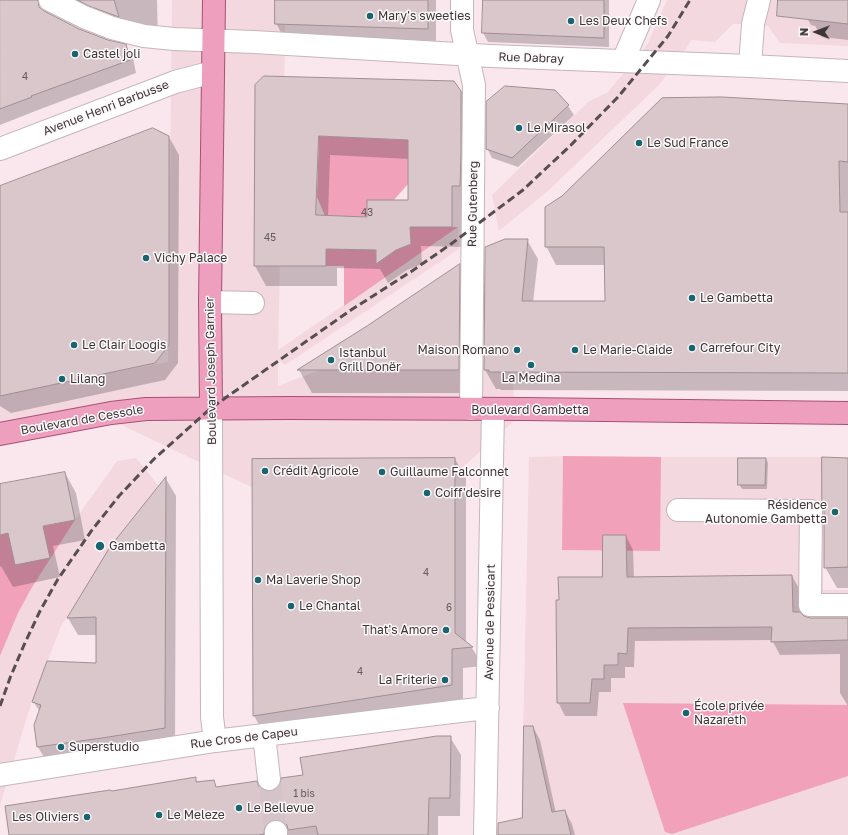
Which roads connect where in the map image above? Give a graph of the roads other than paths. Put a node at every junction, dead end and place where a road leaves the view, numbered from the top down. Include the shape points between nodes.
1 (50, 0) edge
2 (214, 0) edge
3 (462, 0) edge
4 (649, 0) edge
5 (759, 0) edge
6 (214, 40) junction
7 (467, 55) junction
8 (623, 61) junction
9 (750, 66) junction
10 (848, 71) edge
11 (214, 72) junction
12 (0, 149) edge
13 (210, 302) junction
14 (254, 303) dead end
15 (212, 408) junction
16 (471, 410) junction
17 (494, 410) junction
18 (848, 413) edge
19 (0, 434) edge
20 (678, 510) dead end
21 (848, 605) edge
22 (488, 708) junction
23 (264, 735) junction
24 (215, 741) junction
25 (0, 775) edge
26 (269, 779) tunnel mouth
27 (486, 835) edge

1 - 6 street, Rue Dabray via 112,28 144,36
2 - 6 main road, Boulevard Joseph Garnier
3 - 7 street, Rue Gutenberg via 462,30
4 - 8 street
5 - 9 street via 753,24
6 - 7 street, Rue Dabray
6 - 11 main road, Boulevard Joseph Garnier
7 - 8 street, Rue Dabray
7 - 16 street, Rue Gutenberg via 474,85
8 - 9 street, Rue Dabray
9 - 10 street, Rue Dabray
11 - 12 street, Avenue Henri Barbusse via 175,82
11 - 13 main road, Boulevard Joseph Garnier
13 - 14 street
13 - 15 main road, Boulevard Joseph Garnier
15 - 16 main road, Boulevard Gambetta
15 - 19 main road, Boulevard de Cessole via 146,409 111,413
15 - 24 street, Boulevard Joseph Garnier via 212,717
16 - 17 main road, Boulevard Gambetta
17 - 18 main road, Boulevard Gambetta
17 - 22 street, Avenue de Pessicart
20 - 21 street via 811,511 810,605
22 - 23 street, Rue Cros de Capeu
22 - 27 street, Avenue de Pessicart
23 - 24 street, Rue Cros de Capeu
23 - 26 street
24 - 25 street, Rue Cros de Capeu

